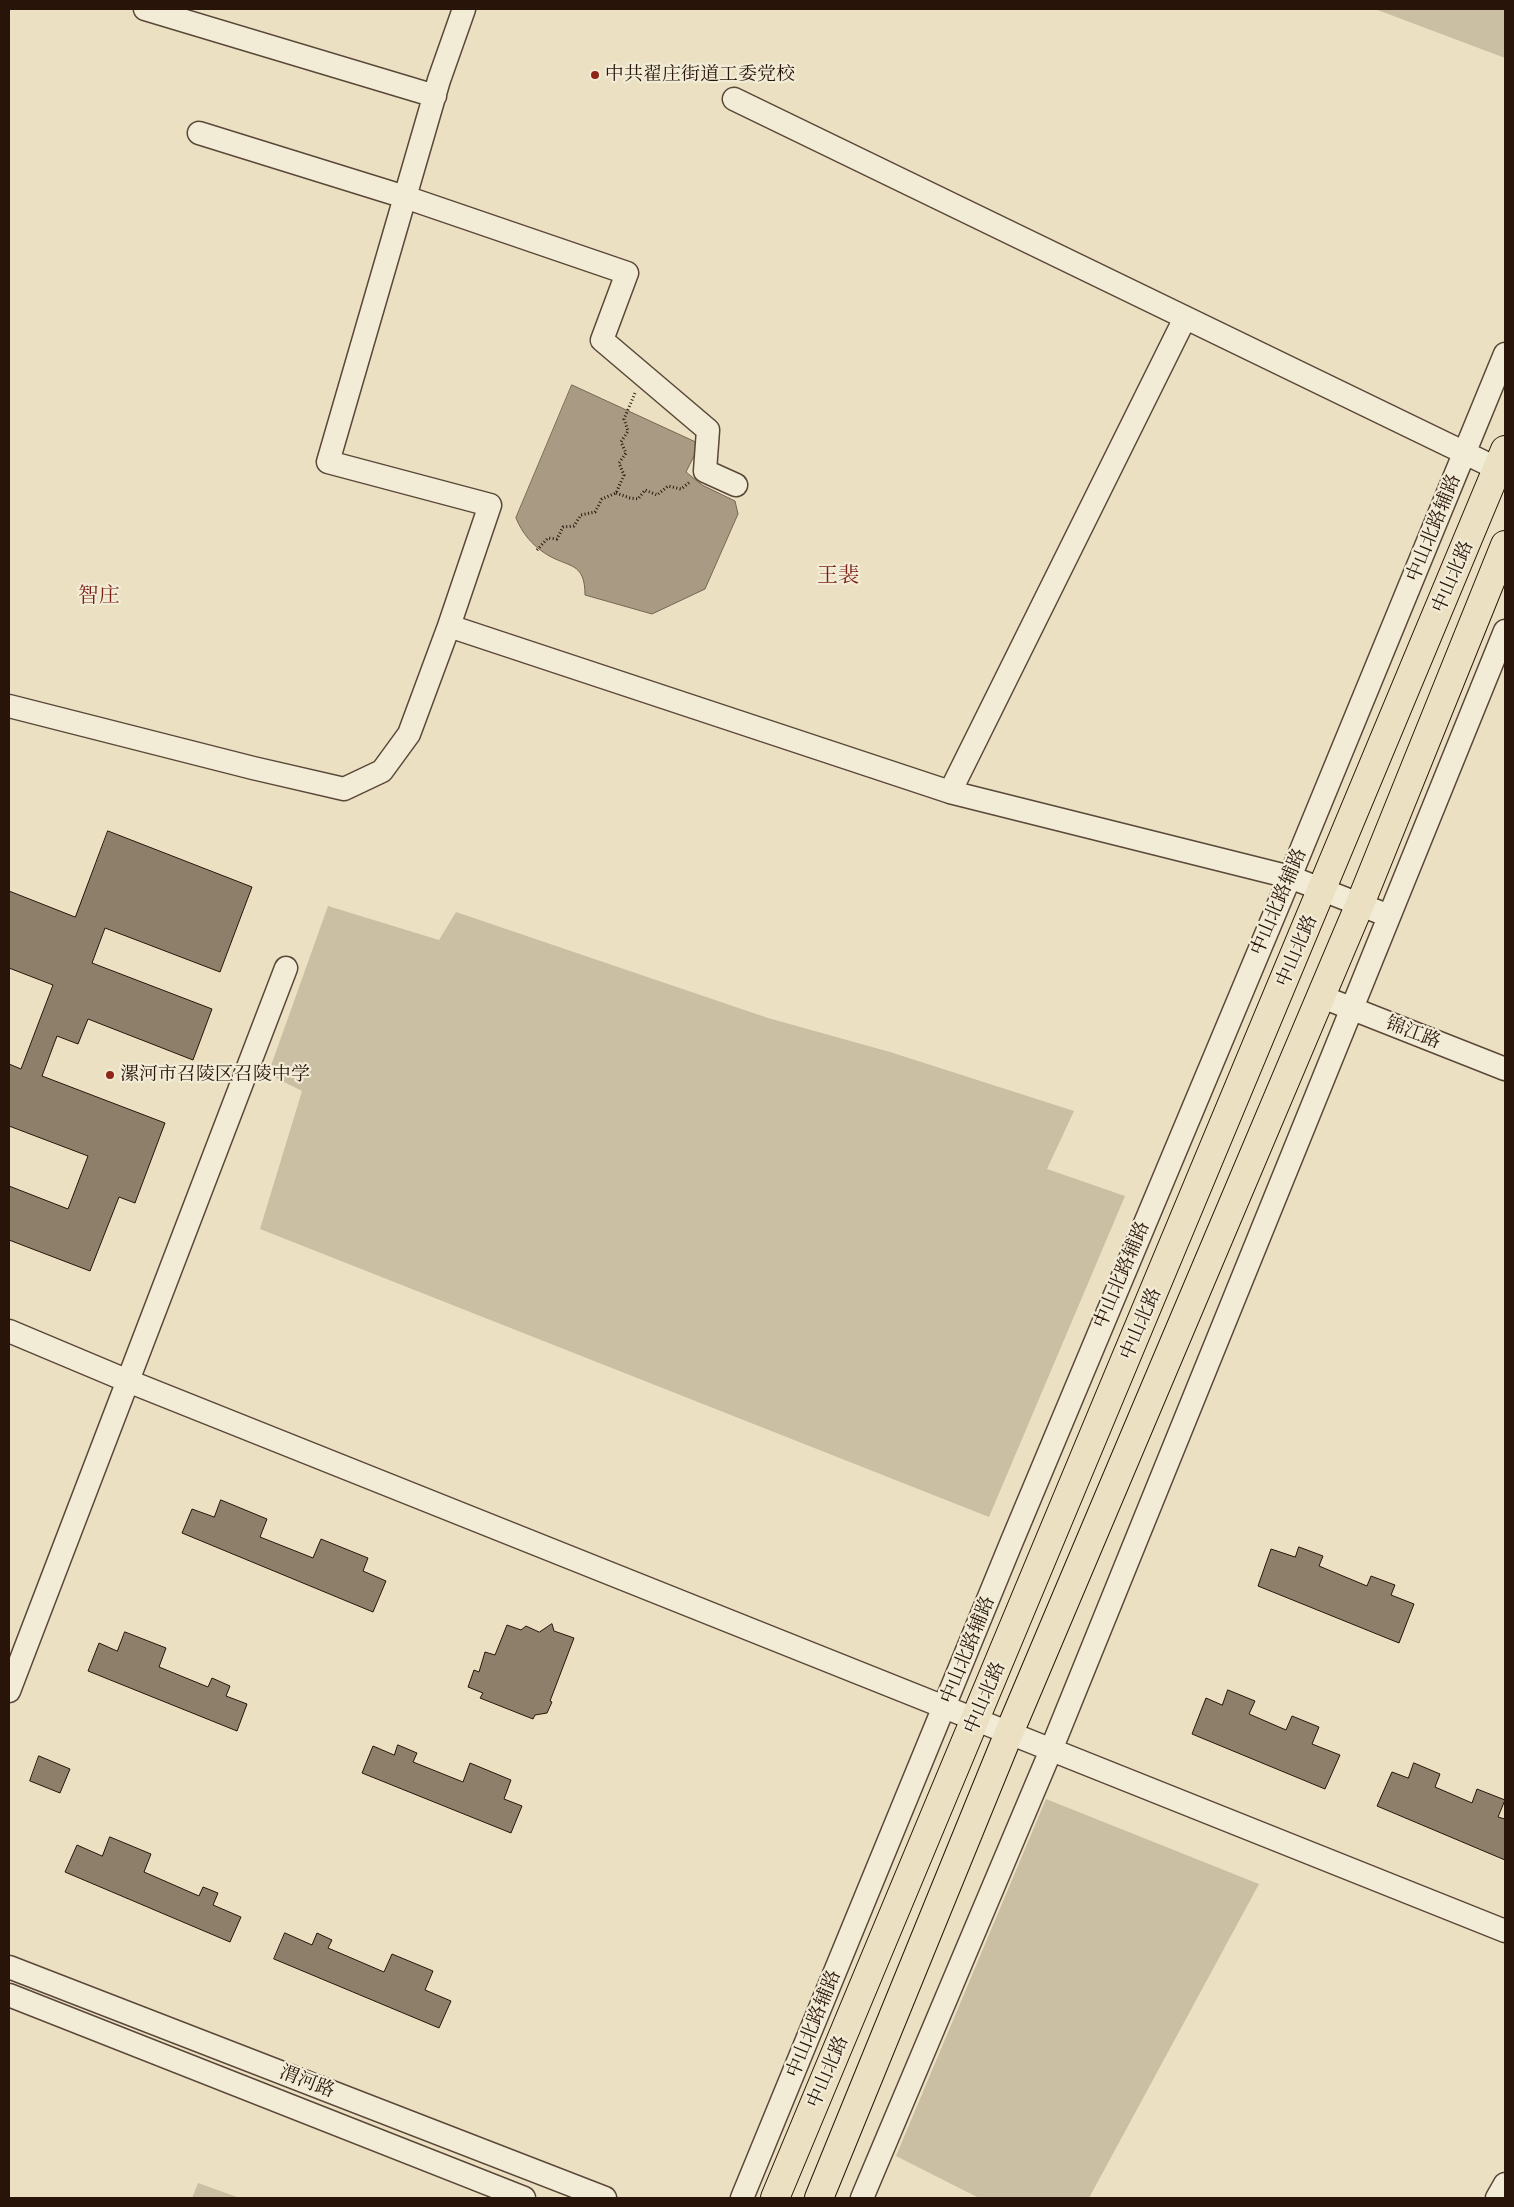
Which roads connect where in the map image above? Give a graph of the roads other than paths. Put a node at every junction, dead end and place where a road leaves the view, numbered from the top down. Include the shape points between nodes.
1 (145, 9) edge
2 (464, 9) edge
3 (435, 96) junction
4 (734, 99) dead end
5 (199, 133) dead end
6 (406, 197) junction
7 (1185, 318) junction
8 (1505, 354) edge
9 (1465, 453) junction
10 (1501, 459) edge
11 (736, 485) dead end
12 (1505, 544) edge
13 (449, 626) junction
14 (1505, 631) edge
15 (9, 706) edge
16 (950, 792) junction
17 (1290, 877) junction
18 (1322, 890) junction
19 (1360, 904) junction
20 (1389, 916) junction
21 (286, 968) dead end
22 (1320, 996) junction
23 (1351, 1009) junction
24 (1505, 1069) edge
25 (9, 1331) edge
26 (128, 1381) junction
27 (9, 1692) edge
28 (944, 1708) junction
29 (975, 1720) junction
30 (1009, 1733) junction
31 (1051, 1750) junction
32 (1505, 1930) edge
33 (9, 1967) edge
34 (9, 1995) edge
35 (378, 2109) junction
36 (368, 2136) junction
37 (1505, 2184) edge
38 (524, 2198) edge
39 (605, 2198) edge
40 (742, 2198) edge
41 (775, 2198) edge
42 (819, 2198) edge
43 (862, 2198) edge
44 (1497, 2198) edge

1 - 3 street
2 - 3 street
3 - 6 street
4 - 7 street
5 - 6 street
6 - 11 street via 628,273 602,340 708,430 705,471
6 - 13 street via 328,462 490,505
7 - 9 street
7 - 16 street
8 - 9 street, 中山北路辅路
9 - 10 street
9 - 17 street, 中山北路辅路
10 - 18 main road, 中山北路
12 - 19 main road, 中山北路
13 - 15 street via 409,734 382,771 344,789
13 - 16 street
14 - 20 street
16 - 17 street
17 - 18 street
17 - 28 street, 中山北路辅路
18 - 19 street
18 - 29 main road, 中山北路
19 - 20 street
19 - 22 main road, 中山北路
20 - 23 street
21 - 26 street
22 - 23 street, 锦江路
22 - 30 main road, 中山北路
23 - 24 street, 锦江路
23 - 31 street
25 - 26 street
26 - 27 street
26 - 28 street
28 - 29 street
28 - 40 street, 中山北路辅路
29 - 30 street
29 - 41 main road, 中山北路
30 - 31 street
30 - 42 main road, 中山北路
31 - 32 street
31 - 43 street
33 - 35 street, 渭河路
34 - 36 street, 渭河路
35 - 36 street
35 - 39 street, 渭河路
36 - 38 street, 渭河路
37 - 44 street

